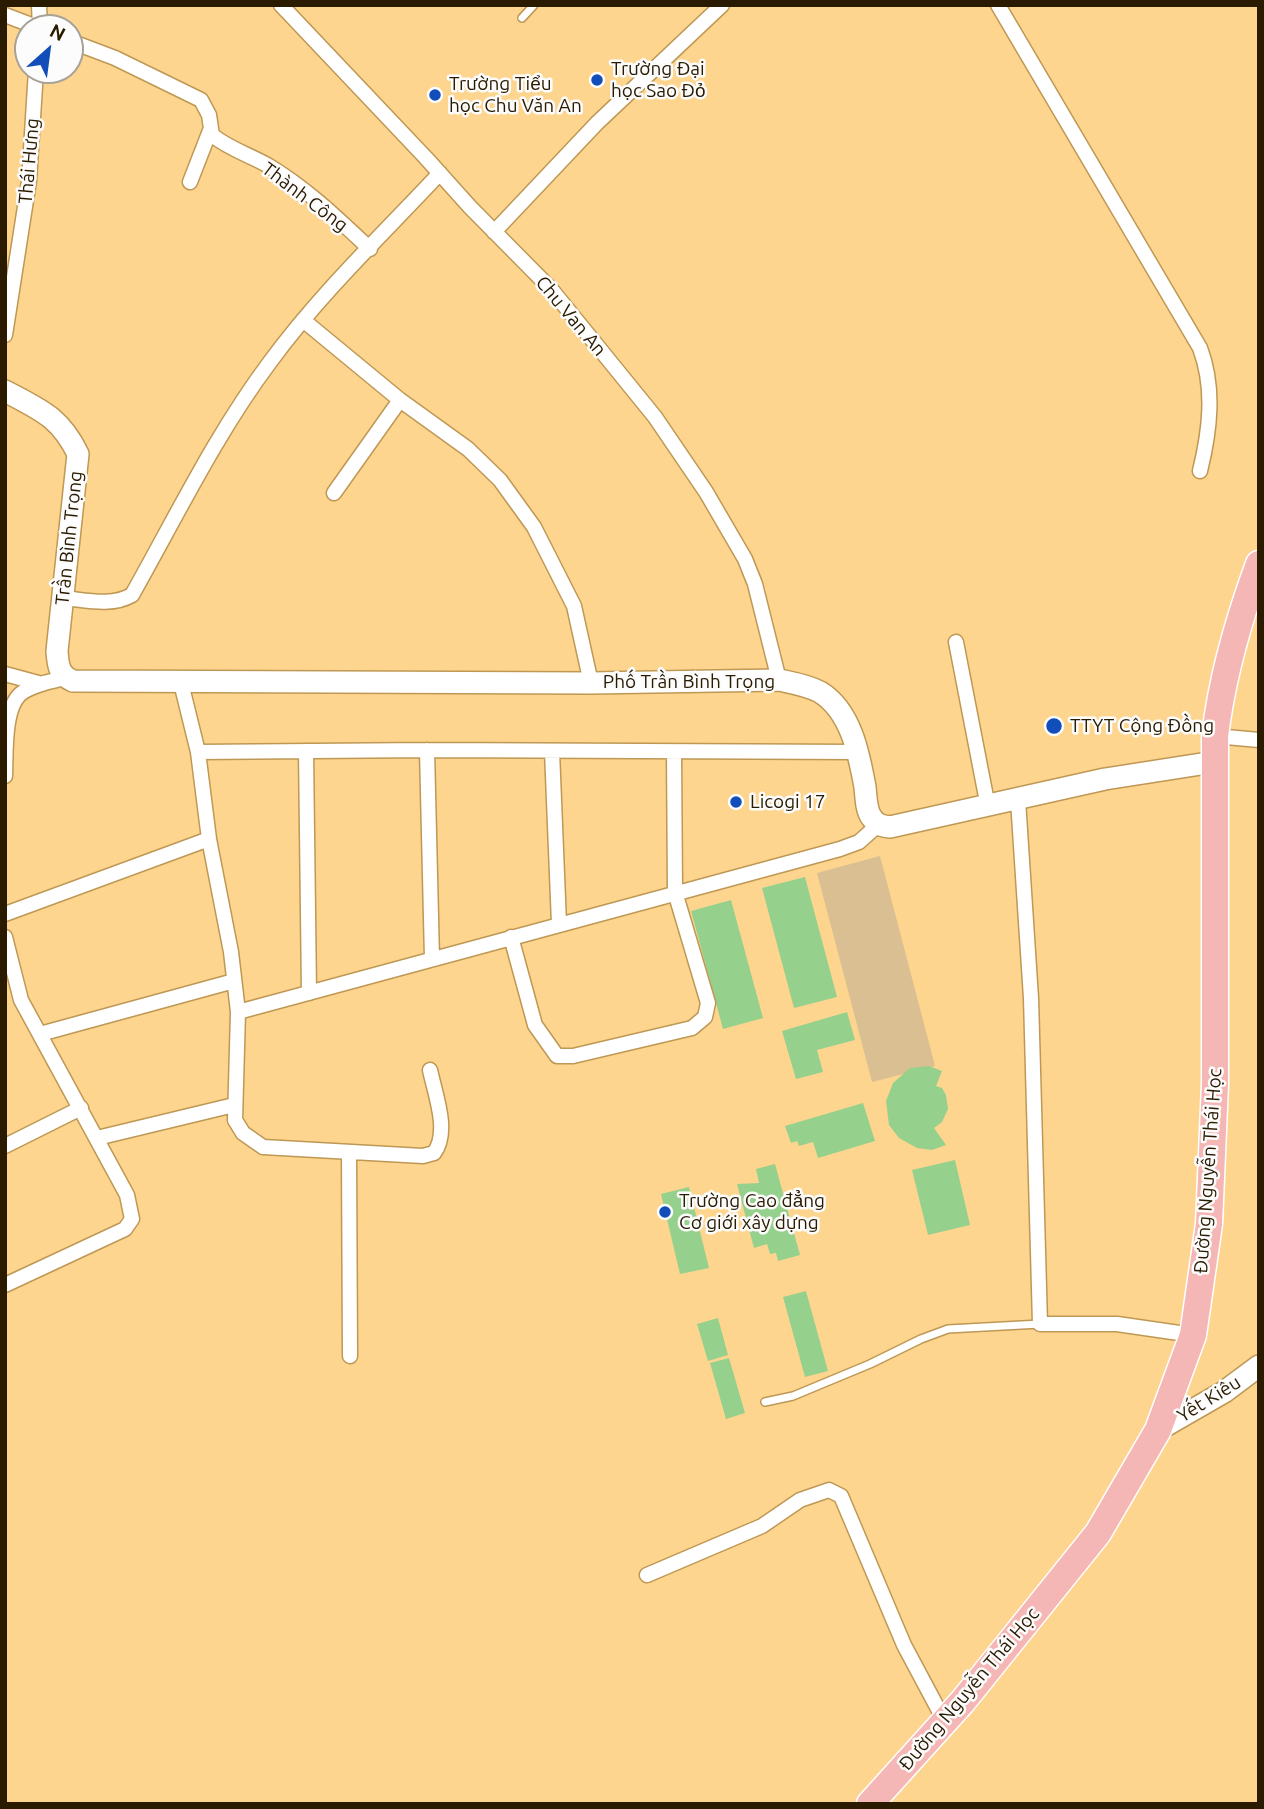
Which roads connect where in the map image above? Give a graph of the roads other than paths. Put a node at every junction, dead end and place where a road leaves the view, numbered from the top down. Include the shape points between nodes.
1 (281, 5) edge
2 (534, 5) edge
3 (722, 5) edge
4 (998, 5) edge
5 (522, 18) dead end
6 (84, 46) edge
7 (35, 84) edge
8 (211, 128) junction
9 (440, 173) junction
10 (190, 182) dead end
11 (494, 232) junction
12 (370, 248) junction
13 (303, 320) junction
14 (5, 335) edge
15 (5, 391) edge
16 (400, 400) junction
17 (1200, 471) dead end
18 (334, 493) dead end
19 (1259, 564) edge
20 (63, 598) junction
21 (956, 642) dead end
22 (5, 674) edge
23 (65, 678) junction
24 (779, 680) junction
25 (181, 683) junction
26 (591, 683) junction
27 (42, 684) junction
28 (9, 704) edge
29 (1259, 740) edge
30 (1215, 749) junction
31 (427, 750) junction
32 (306, 751) junction
33 (552, 751) junction
34 (198, 752) junction
35 (674, 752) junction
36 (857, 752) junction
37 (6, 757) edge
38 (5, 776) edge
39 (1018, 800) junction
40 (988, 807) junction
41 (878, 825) junction
42 (209, 839) junction
43 (675, 892) junction
44 (5, 914) edge
45 (559, 924) junction
46 (5, 937) edge
47 (511, 937) junction
48 (432, 959) junction
49 (234, 981) junction
50 (309, 993) junction
51 (238, 1012) junction
52 (40, 1034) junction
53 (430, 1070) dead end
54 (234, 1105) junction
55 (81, 1108) junction
56 (97, 1138) junction
57 (5, 1146) edge
58 (349, 1153) junction
59 (5, 1285) edge
60 (1041, 1324) junction
61 (1193, 1335) junction
62 (350, 1356) dead end
63 (1259, 1366) edge
64 (765, 1402) dead end
65 (1158, 1430) junction
66 (647, 1576) dead end
67 (944, 1720) junction
68 (870, 1804) edge

1 - 9 street, Chu Van An
2 - 5 lane
3 - 11 street via 597,122
4 - 17 street via 1200,348 1207,367 1210,411
6 - 8 street, Thành Công via 201,100
7 - 14 street, Thái Hưng via 29,181
8 - 10 street
8 - 12 street, Thành Công via 222,143 270,166 327,208
9 - 11 street, Chu Van An
9 - 12 street
11 - 24 street, Chu Van An via 551,289 655,417 706,492 755,584
12 - 13 street
13 - 16 street
13 - 20 street via 231,419 132,595 110,603
15 - 20 street, Trần Bình Trọng via 44,411 68,432 78,454
16 - 18 street
16 - 26 street via 486,465 534,527 574,606
19 - 30 highway, Đường Nguyễn Thái Học via 1228,657
20 - 23 street, Trần Bình Trọng via 57,651 58,668
21 - 40 street
22 - 27 street
23 - 25 street, Phố Trần Bình Trọng via 89,683
23 - 27 street
24 - 26 street, Phố Trần Bình Trọng
24 - 36 street, Phố Trần Bình Trọng via 821,693 836,705
25 - 26 street, Phố Trần Bình Trọng
25 - 34 street
27 - 28 street via 22,692
28 - 37 street
29 - 30 street
30 - 39 street
30 - 61 highway, Đường Nguyễn Thái Học via 1215,1084 1209,1224
31 - 32 street
31 - 33 street
31 - 48 street
32 - 34 street
32 - 50 street
33 - 35 street
33 - 45 street
34 - 42 street
35 - 36 street
35 - 43 street
36 - 41 street, Phố Trần Bình Trọng via 870,816
37 - 38 street
39 - 40 street
39 - 60 street via 1031,998
40 - 41 street via 890,827
41 - 43 street via 859,842 840,849
42 - 44 street
42 - 49 street
43 - 45 street
43 - 47 street via 708,1003 705,1017 692,1028 557,1056 535,1025
45 - 47 street
46 - 52 street via 21,1000
47 - 48 street
48 - 50 street
49 - 51 street
49 - 52 street
50 - 51 street
51 - 54 street
52 - 55 street
53 - 58 street via 441,1125 440,1146 434,1153
54 - 56 street
54 - 58 street via 235,1120 243,1133 263,1147
55 - 56 street
55 - 57 street
56 - 59 street via 127,1195 132,1219 125,1229
58 - 62 street
60 - 61 street via 1117,1324
60 - 64 lane via 948,1329 793,1396
61 - 65 highway, Đường Nguyễn Thái Học
63 - 65 street, Yết Kiêu
65 - 67 highway, Đường Nguyễn Thái Học via 1098,1533
66 - 67 street via 762,1526 800,1500 829,1490 841,1496 850,1514 904,1645
67 - 68 highway, Đường Nguyễn Thái Học

